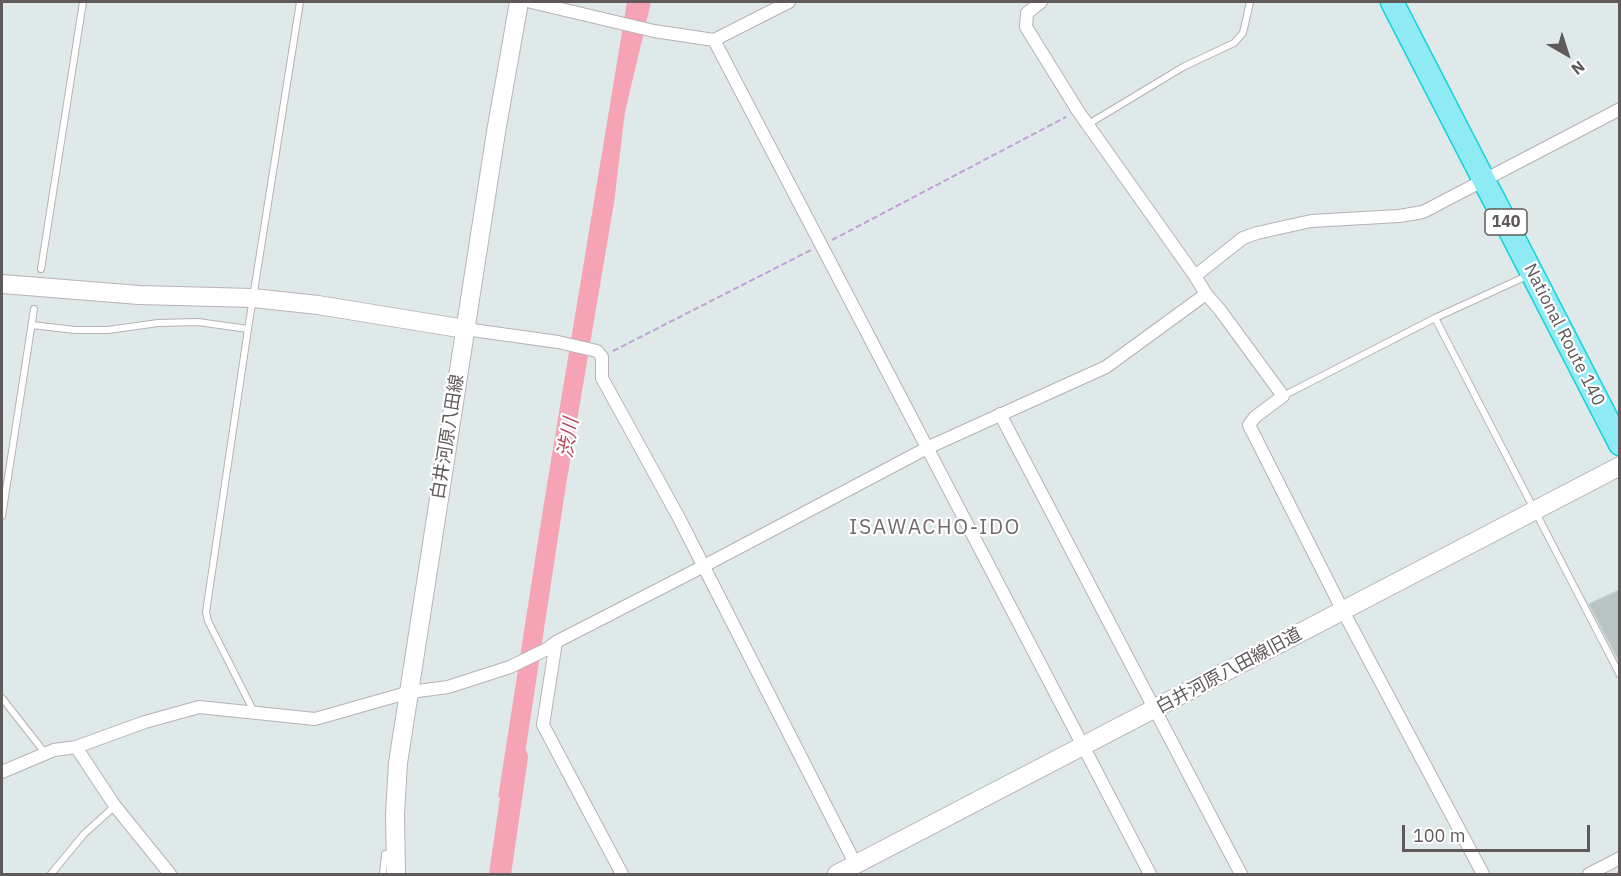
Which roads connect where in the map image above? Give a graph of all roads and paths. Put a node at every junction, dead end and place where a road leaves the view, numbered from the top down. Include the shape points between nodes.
1 (83, 2) edge
2 (300, 2) edge
3 (519, 2) edge
4 (531, 2) edge
5 (789, 2) edge
6 (1041, 2) edge
7 (1250, 2) edge
8 (1392, 2) edge
9 (714, 40) junction
10 (1620, 108) edge
11 (1078, 111) junction
12 (1087, 125) junction
13 (1484, 180) junction
14 (822, 245) junction
15 (41, 269) dead end
16 (1532, 273) junction
17 (1195, 276) junction
18 (2, 284) edge
19 (1206, 294) junction
20 (253, 298) junction
21 (34, 309) dead end
22 (1435, 318) junction
23 (32, 325) junction
24 (248, 329) junction
25 (465, 329) junction
26 (600, 354) junction
27 (1283, 396) junction
28 (1000, 414) junction
29 (1620, 444) edge
30 (928, 447) junction
31 (1620, 466) edge
32 (1534, 511) junction
33 (2, 516) edge
34 (702, 567) junction
35 (1344, 611) junction
36 (551, 646) junction
37 (1620, 675) edge
38 (410, 692) junction
39 (2, 698) edge
40 (1155, 709) junction
41 (254, 712) junction
42 (76, 747) junction
43 (1083, 747) junction
44 (45, 753) junction
45 (2, 772) edge
46 (115, 806) junction
47 (394, 854) junction
48 (1620, 858) edge
49 (856, 865) junction
50 (51, 874) edge
51 (170, 874) edge
52 (383, 874) edge
53 (396, 874) edge
54 (622, 874) edge
55 (837, 874) edge
56 (1150, 874) edge
57 (1241, 874) edge
58 (1483, 874) edge
59 (1589, 874) edge

1 - 15 lane
2 - 20 lane
3 - 25 street, 白井河原八田線
4 - 9 street via 654,31
5 - 9 street
6 - 11 street via 1027,13 1026,27
7 - 12 lane via 1243,33 1234,43 1183,67
8 - 13 highway, National Route 140 / 140
9 - 14 street
10 - 13 street
11 - 12 street
11 - 14 path
12 - 17 street
13 - 16 highway, National Route 140 / 140
13 - 17 street via 1432,208 1410,215 1311,221 1257,233 1243,238
14 - 26 path
14 - 30 street
16 - 22 lane
16 - 29 highway, National Route 140 / 140
17 - 19 street
18 - 20 street via 139,295
19 - 27 street
19 - 28 street via 1106,367
20 - 24 lane
20 - 25 street
21 - 23 lane
22 - 27 lane
22 - 32 lane
23 - 24 lane via 108,330 198,322
23 - 33 lane
24 - 41 lane via 206,612
25 - 26 street via 558,342
25 - 38 street, 白井河原八田線
26 - 34 street via 602,378
27 - 35 street via 1249,425
28 - 30 street
28 - 40 street
30 - 34 street
30 - 43 street
31 - 32 street, 白井河原八田線旧道
32 - 35 street, 白井河原八田線旧道
32 - 37 lane
34 - 36 street
34 - 49 street
35 - 40 street, 白井河原八田線旧道
35 - 58 street
36 - 38 street via 510,667 448,687
36 - 54 street via 543,725
38 - 41 street via 315,719
38 - 47 street, 白井河原八田線 via 398,763
39 - 44 lane
40 - 43 street, 白井河原八田線旧道
40 - 57 street
41 - 42 street via 200,707
42 - 44 street
42 - 46 street
43 - 49 street, 白井河原八田線旧道
43 - 56 street
44 - 45 street
46 - 50 lane via 84,834
46 - 51 street
47 - 52 lane via 384,854
47 - 53 street, 白井河原八田線
48 - 59 street
49 - 55 street, 白井河原八田線旧道

